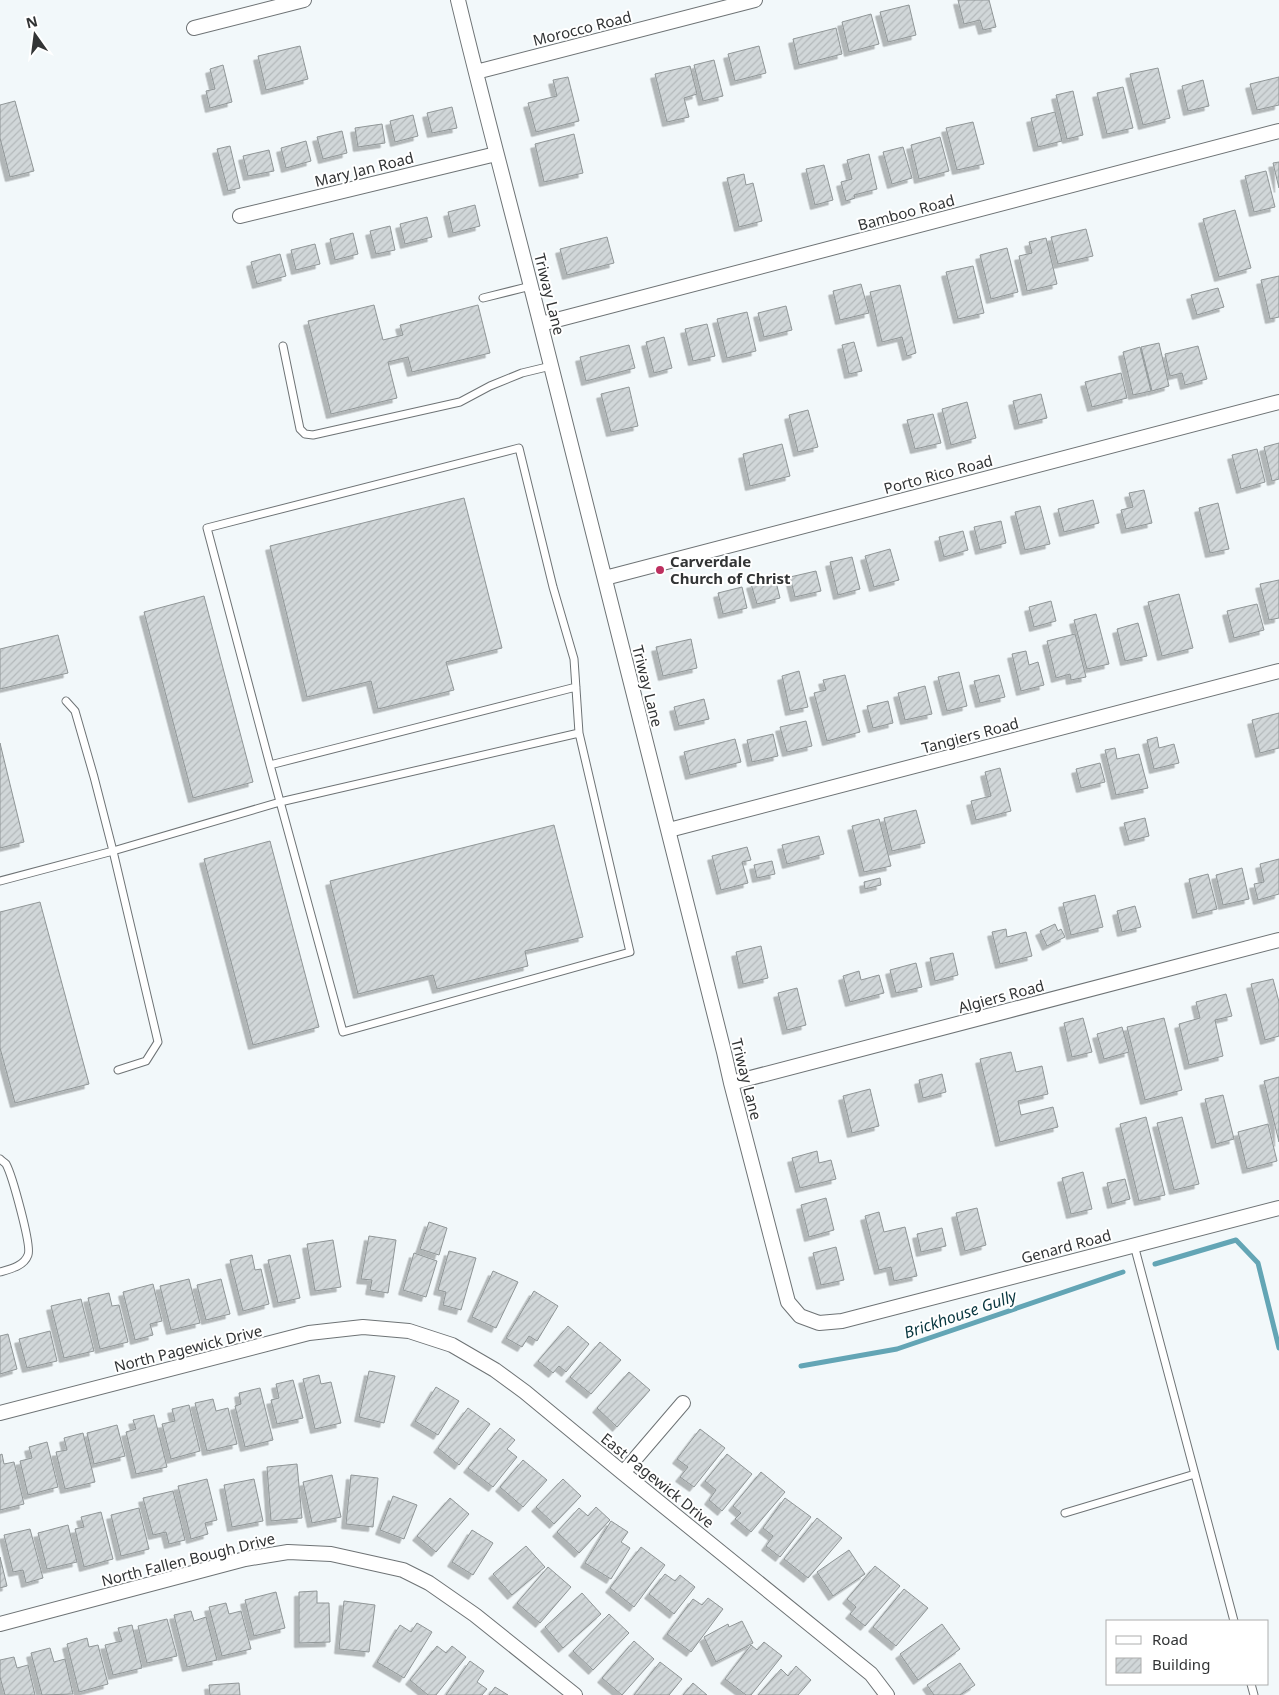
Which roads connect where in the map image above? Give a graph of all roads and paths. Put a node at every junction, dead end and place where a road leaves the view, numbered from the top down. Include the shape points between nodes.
1 (304, 0) edge
2 (458, 0) edge
3 (755, 0) edge
4 (194, 28) dead end
5 (476, 72) junction
6 (1279, 131) edge
7 (496, 154) junction
8 (240, 216) dead end
9 (531, 286) junction
10 (483, 298) dead end
11 (541, 324) junction
12 (283, 346) dead end
13 (551, 366) junction
14 (1279, 402) edge
15 (605, 578) junction
16 (1279, 671) edge
17 (576, 687) junction
18 (66, 701) dead end
19 (579, 733) junction
20 (270, 765) junction
21 (280, 802) junction
22 (669, 830) junction
23 (113, 851) junction
24 (0, 881) edge
25 (1279, 940) edge
26 (118, 1070) dead end
27 (730, 1083) junction
28 (0, 1159) edge
29 (1279, 1208) edge
30 (1134, 1245) junction
31 (0, 1272) edge
32 (860, 1316) joint
33 (387, 1329) joint
34 (683, 1403) dead end
35 (0, 1413) edge
36 (623, 1473) junction
37 (1195, 1474) junction
38 (1065, 1513) dead end
39 (1234, 1620) edge
40 (0, 1624) edge
41 (575, 1695) edge
42 (887, 1695) edge

1 - 4 street
2 - 5 street, Triway Lane
3 - 5 street, Morocco Road
5 - 7 street, Triway Lane
6 - 11 street, Bamboo Road
7 - 8 street, Mary Jan Road
7 - 9 street, Triway Lane
9 - 10 lane
9 - 11 street, Triway Lane
11 - 13 street, Triway Lane
12 - 13 lane via 300,430 313,435 460,402 522,373
13 - 15 street, Triway Lane
14 - 15 street, Porto Rico Road
15 - 22 street, Triway Lane
16 - 22 street, Tangiers Road
17 - 19 lane
17 - 20 lane
17 - 20 lane via 574,659 520,448 207,528
18 - 23 lane via 75,711
19 - 21 lane
19 - 21 lane via 630,952 343,1032
20 - 21 lane
21 - 23 lane
22 - 27 street, Triway Lane
23 - 24 lane
23 - 26 lane via 158,1042 146,1061
25 - 27 street, Algiers Road
27 - 32 street, Triway Lane via 788,1302 800,1316 819,1323
28 - 31 lane via 5,1163 17,1197 30,1252 25,1261
29 - 30 street, Genard Road
30 - 32 street, Genard Road
30 - 37 lane
33 - 35 street, North Pagewick Drive via 363,1327 309,1334
33 - 36 street, East Pagewick Drive via 409,1331 452,1345 495,1370
34 - 36 street
36 - 42 street, East Pagewick Drive via 871,1674
37 - 38 lane
37 - 39 lane
40 - 41 street, North Fallen Bough Drive via 245,1559 288,1552 331,1554 403,1570 429,1583 475,1615

